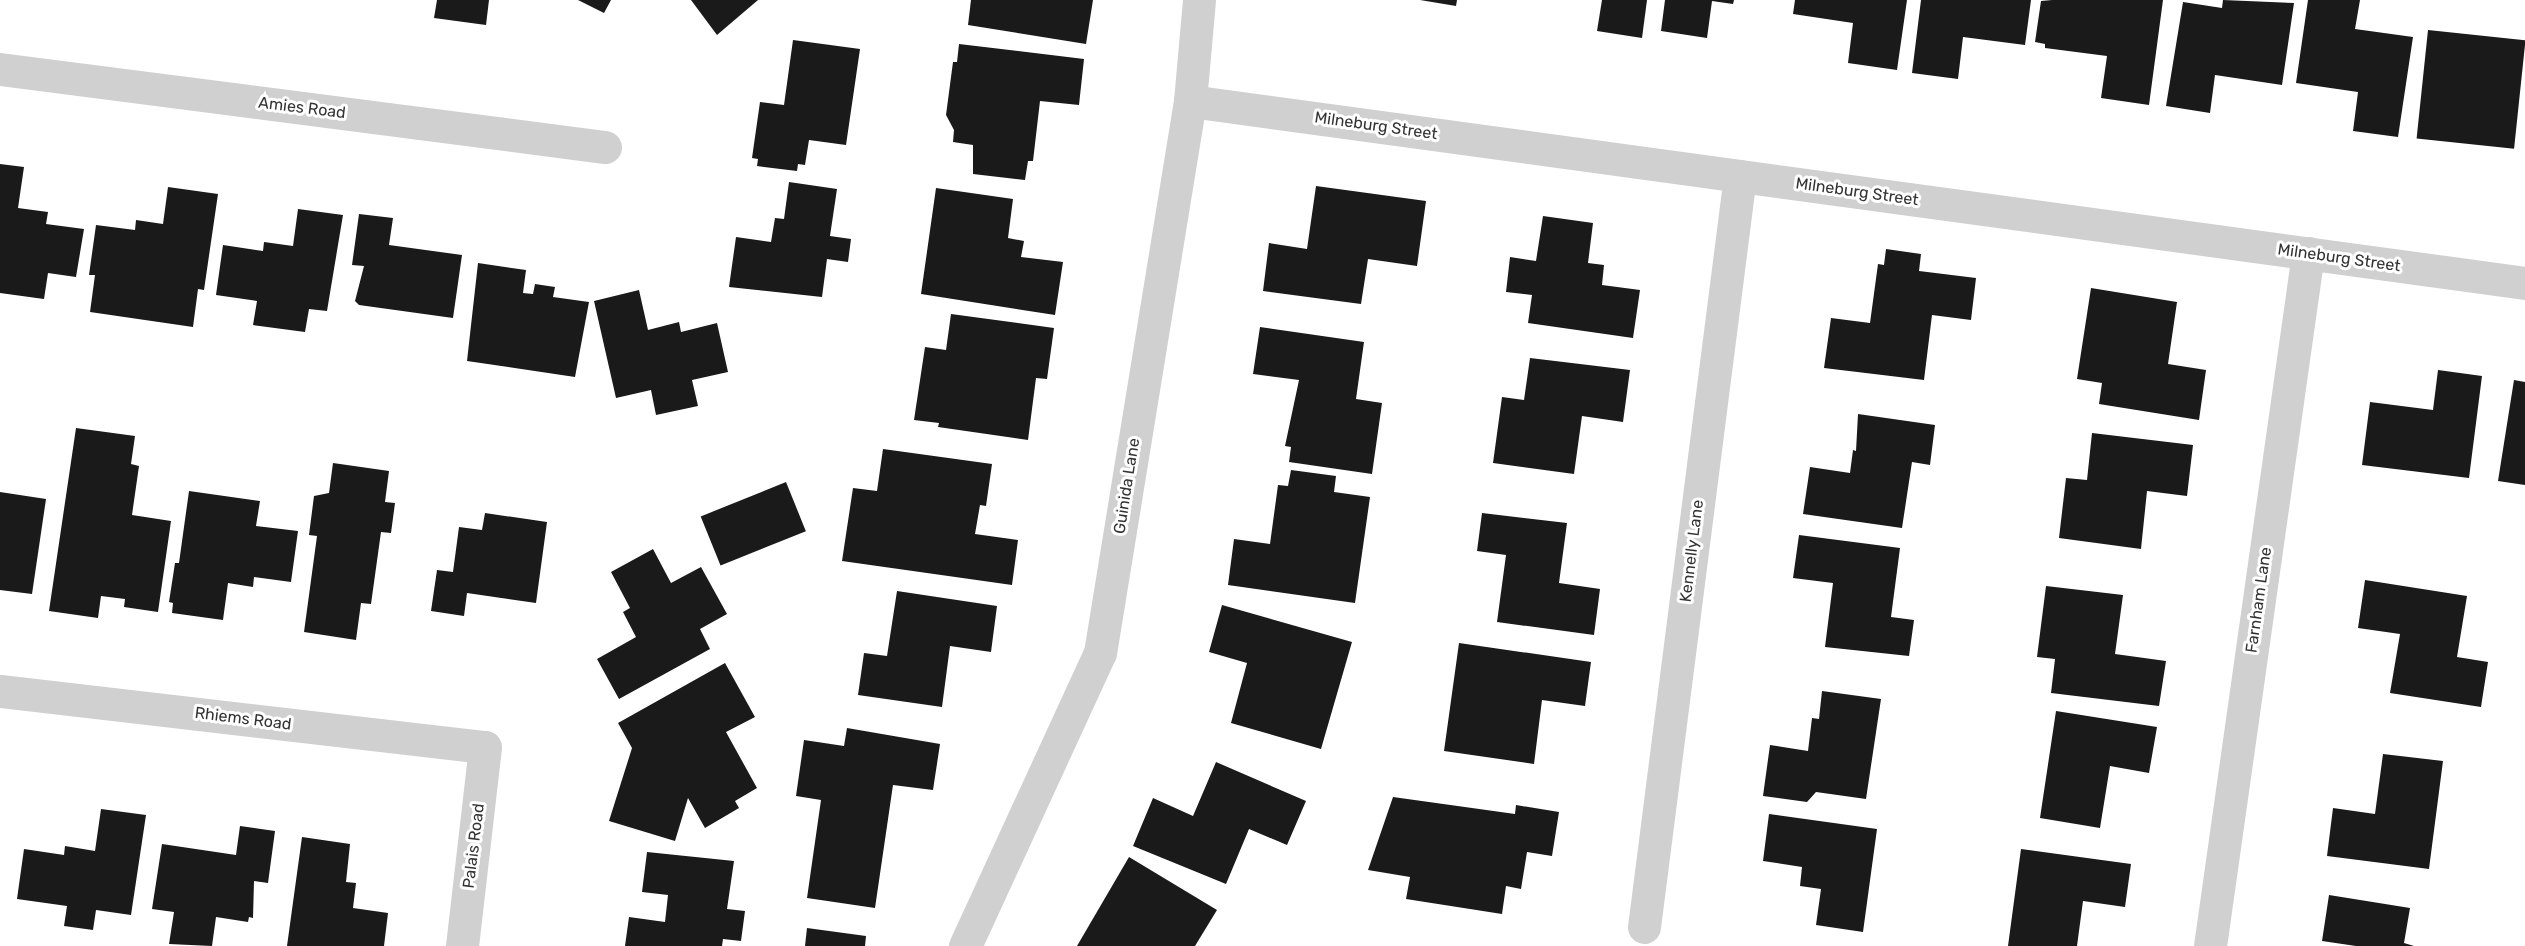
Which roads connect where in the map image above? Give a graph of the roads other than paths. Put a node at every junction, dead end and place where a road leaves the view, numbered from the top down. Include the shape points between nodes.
1 (1199, 0) edge
2 (0, 69) edge
3 (1190, 101) junction
4 (605, 147) dead end
5 (1740, 176) junction
6 (2308, 254) junction
7 (2525, 283) edge
8 (0, 691) edge
9 (485, 747) joint
10 (1644, 927) dead end
11 (462, 946) edge
12 (965, 946) edge
13 (2210, 946) edge

1 - 3 street, Guinida Lane
2 - 4 street, Amies Road
3 - 5 street, Milneburg Street
3 - 12 street, Guinida Lane via 1100,653
5 - 6 street, Milneburg Street
5 - 10 street, Kennelly Lane
6 - 7 street, Milneburg Street
6 - 13 street, Farnham Lane
8 - 9 street, Rhiems Road
9 - 11 street, Palais Road

